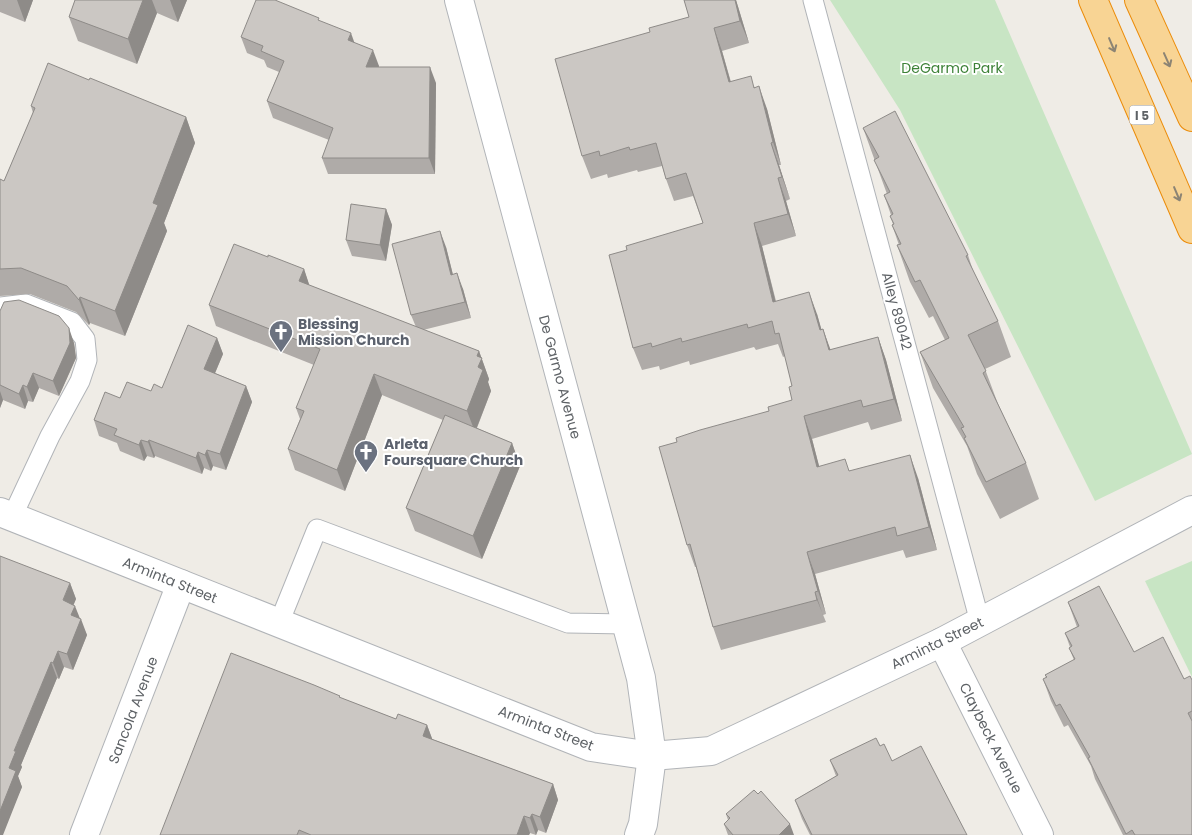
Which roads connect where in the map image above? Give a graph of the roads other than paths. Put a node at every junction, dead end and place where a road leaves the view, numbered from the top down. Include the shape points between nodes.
1 (813, 0) edge
2 (1093, 0) edge
3 (1139, 0) edge
4 (454, 2) edge
5 (1192, 117) edge
6 (1192, 229) edge
7 (0, 307) edge
8 (1192, 510) edge
9 (6, 515) edge
10 (181, 584) junction
11 (980, 622) junction
12 (279, 623) junction
13 (626, 624) junction
14 (942, 642) junction
15 (652, 756) junction
16 (84, 835) edge
17 (638, 835) edge
18 (1039, 835) edge

1 - 11 lane, Alley 89042
2 -> 6 highway, I 5
3 -> 5 highway
4 - 13 street, De Garmo Avenue
7 - 9 lane via 26,304 72,322 85,339 87,360 80,381
8 - 11 street, Arminta Street
9 - 10 street, Arminta Street
10 - 12 street, Arminta Street
10 - 16 street, Sancola Avenue
11 - 14 street, Arminta Street
12 - 13 lane via 318,529 568,623
12 - 15 street, Arminta Street via 591,747
13 - 15 street, De Garmo Avenue via 641,678
14 - 15 street, Arminta Street via 711,751
14 - 18 street, Claybeck Avenue
15 - 17 street, De Garmo Avenue via 643,824

